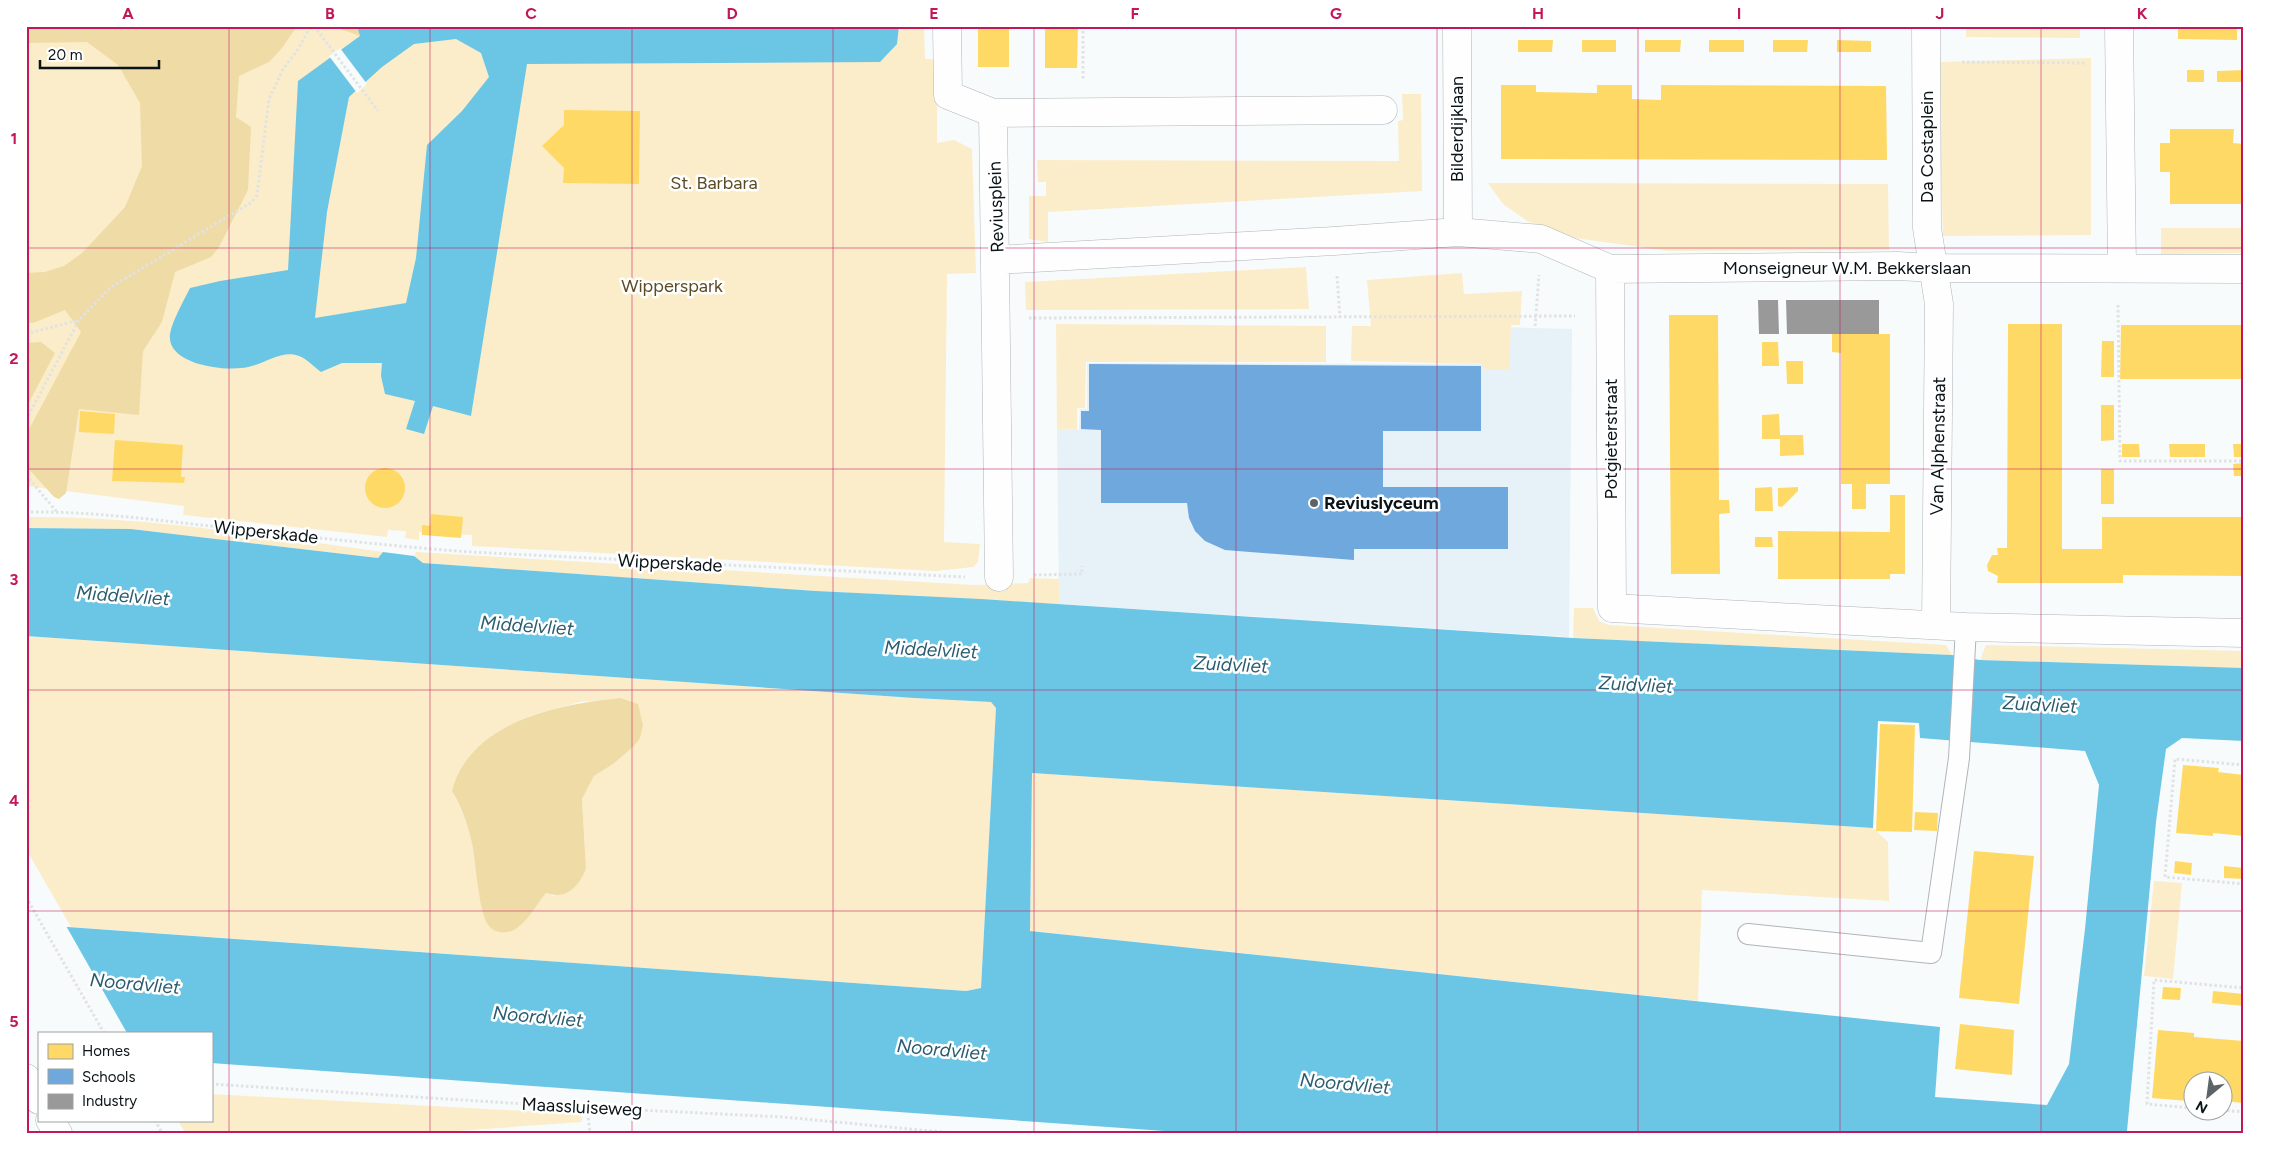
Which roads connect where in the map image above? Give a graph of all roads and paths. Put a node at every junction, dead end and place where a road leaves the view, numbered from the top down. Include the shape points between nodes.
1 (313, 26) edge
2 (948, 26) edge
3 (1083, 26) edge
4 (1457, 26) edge
5 (1926, 26) edge
6 (2118, 26) edge
7 (1926, 62) junction
8 (2118, 63) junction
9 (1383, 110) dead end
10 (378, 111) dead end
11 (1084, 112) junction
12 (994, 113) junction
13 (1458, 232) junction
14 (1541, 239) junction
15 (1334, 241) junction
16 (996, 260) junction
17 (1934, 268) junction
18 (2122, 268) junction
19 (1610, 269) junction
20 (2244, 269) edge
21 (2118, 304) dead end
22 (1537, 316) junction
23 (1610, 316) junction
24 (996, 318) junction
25 (1340, 318) junction
26 (80, 320) junction
27 (1535, 326) dead end
28 (26, 334) edge
29 (26, 420) edge
30 (2244, 460) edge
31 (26, 475) edge
32 (26, 512) edge
33 (56, 512) junction
34 (1082, 566) dead end
35 (999, 577) junction
36 (1936, 625) junction
37 (1966, 626) junction
38 (2244, 633) edge
39 (2244, 764) edge
40 (2244, 884) edge
41 (26, 897) edge
42 (1748, 934) dead end
43 (2244, 988) edge
44 (103, 1032) edge
45 (26, 1078) edge
46 (212, 1084) edge
47 (38, 1098) edge
48 (2182, 1107) edge
49 (586, 1108) junction
50 (51, 1122) edge
51 (58, 1133) edge
52 (590, 1133) edge
53 (952, 1133) edge

1 - 10 path
1 - 26 path via 283,69 269,98 257,195 252,202 111,287
2 - 12 main road via 948,96
3 - 11 path
4 - 13 main road, Bilderdijklaan
5 - 7 main road, Da Costaplein
6 - 8 main road
7 - 8 path
7 - 17 main road, Da Costaplein via 1927,228
8 - 18 main road
9 - 11 main road
11 - 12 main road
12 - 16 main road, Reviusplein
13 - 14 main road, Monseigneur W.M. Bekkerslaan
13 - 15 main road, Reviusplein
14 - 19 main road, Monseigneur W.M. Bekkerslaan
14 - 22 path
15 - 16 main road, Reviusplein
15 - 25 path
16 - 24 main road
17 - 18 main road, Monseigneur W.M. Bekkerslaan
17 - 19 main road, Monseigneur W.M. Bekkerslaan
17 - 36 main road, Van Alphenstraat via 1939,304
18 - 20 main road, Monseigneur W.M. Bekkerslaan
19 - 23 main road, Potgieterstraat
21 - 30 path via 2120,461
22 - 23 path
22 - 25 path
22 - 27 path
23 - 36 main road, Potgieterstraat via 1612,608
24 - 25 path
24 - 35 main road
26 - 28 path
26 - 29 path
31 - 33 path
32 - 33 path, Wipperskade
33 - 35 path, Wipperskade via 471,552
34 - 35 path, Wipperskade via 1082,574
36 - 37 main road
37 - 38 main road
37 - 42 lane via 1959,758 1931,953
39 - 40 path via 2175,759 2165,877
41 - 44 path
43 - 48 path via 2154,980 2147,1104
45 - 47 main road
46 - 49 path, Maassluiseweg
49 - 52 path
49 - 53 path, Maassluiseweg via 783,1117
50 - 51 main road

